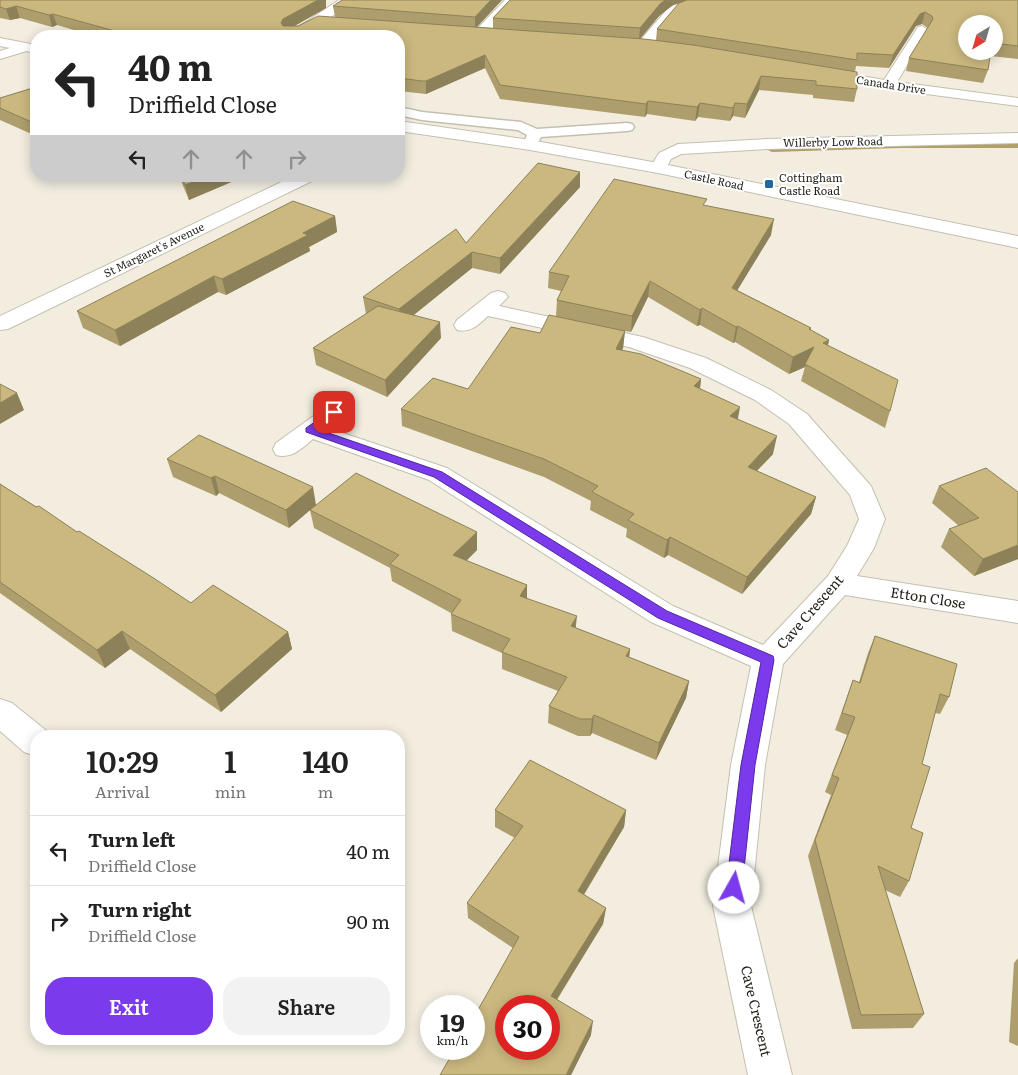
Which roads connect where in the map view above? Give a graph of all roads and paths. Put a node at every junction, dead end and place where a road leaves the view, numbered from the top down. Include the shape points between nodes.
1 (512, 0) edge
2 (700, 0) edge
3 (346, 1) edge
4 (328, 2) dead end
5 (317, 22) junction
6 (335, 24) edge
7 (904, 28) edge
8 (302, 30) edge
9 (922, 30) junction
10 (937, 32) edge
11 (498, 36) edge
12 (0, 42) edge
13 (30, 48) edge
14 (30, 48) edge
15 (662, 48) edge
16 (0, 55) edge
17 (810, 71) edge
18 (888, 85) junction
19 (1018, 102) edge
20 (405, 112) edge
21 (628, 127) dead end
22 (405, 129) edge
23 (1018, 138) edge
24 (532, 139) junction
25 (658, 168) junction
26 (296, 182) edge
27 (1018, 242) edge
28 (482, 310) dead end
29 (0, 324) edge
30 (334, 412) dead end
31 (310, 430) junction
32 (285, 449) dead end
33 (838, 583) junction
34 (1018, 612) edge
35 (768, 660) junction
36 (0, 712) edge
37 (30, 737) edge
38 (770, 1075) edge

1 - 11 street via 475,35
2 - 15 street via 672,10 638,46
3 - 4 street
3 - 5 street
5 - 6 street
5 - 8 street
7 - 9 street
9 - 10 street
9 - 18 street
12 - 13 street
14 - 16 street
17 - 18 street, Canada Drive
18 - 19 street, Canada Drive
20 - 24 lane via 521,126
21 - 24 lane
22 - 24 street, Castle Road
23 - 25 street, Willerby Low Road via 678,149 665,156
24 - 25 street, Castle Road
25 - 27 street, Castle Road
26 - 29 street, St Margaret's Avenue
28 - 33 street, Cave Crescent via 635,342 698,363 763,395 798,419 862,492 872,519 860,548
30 - 31 street
31 - 32 street
31 - 35 street via 438,474 662,614
33 - 34 street, Etton Close
33 - 35 street, Cave Crescent
35 - 38 street, Cave Crescent via 748,765 732,906
36 - 37 street

